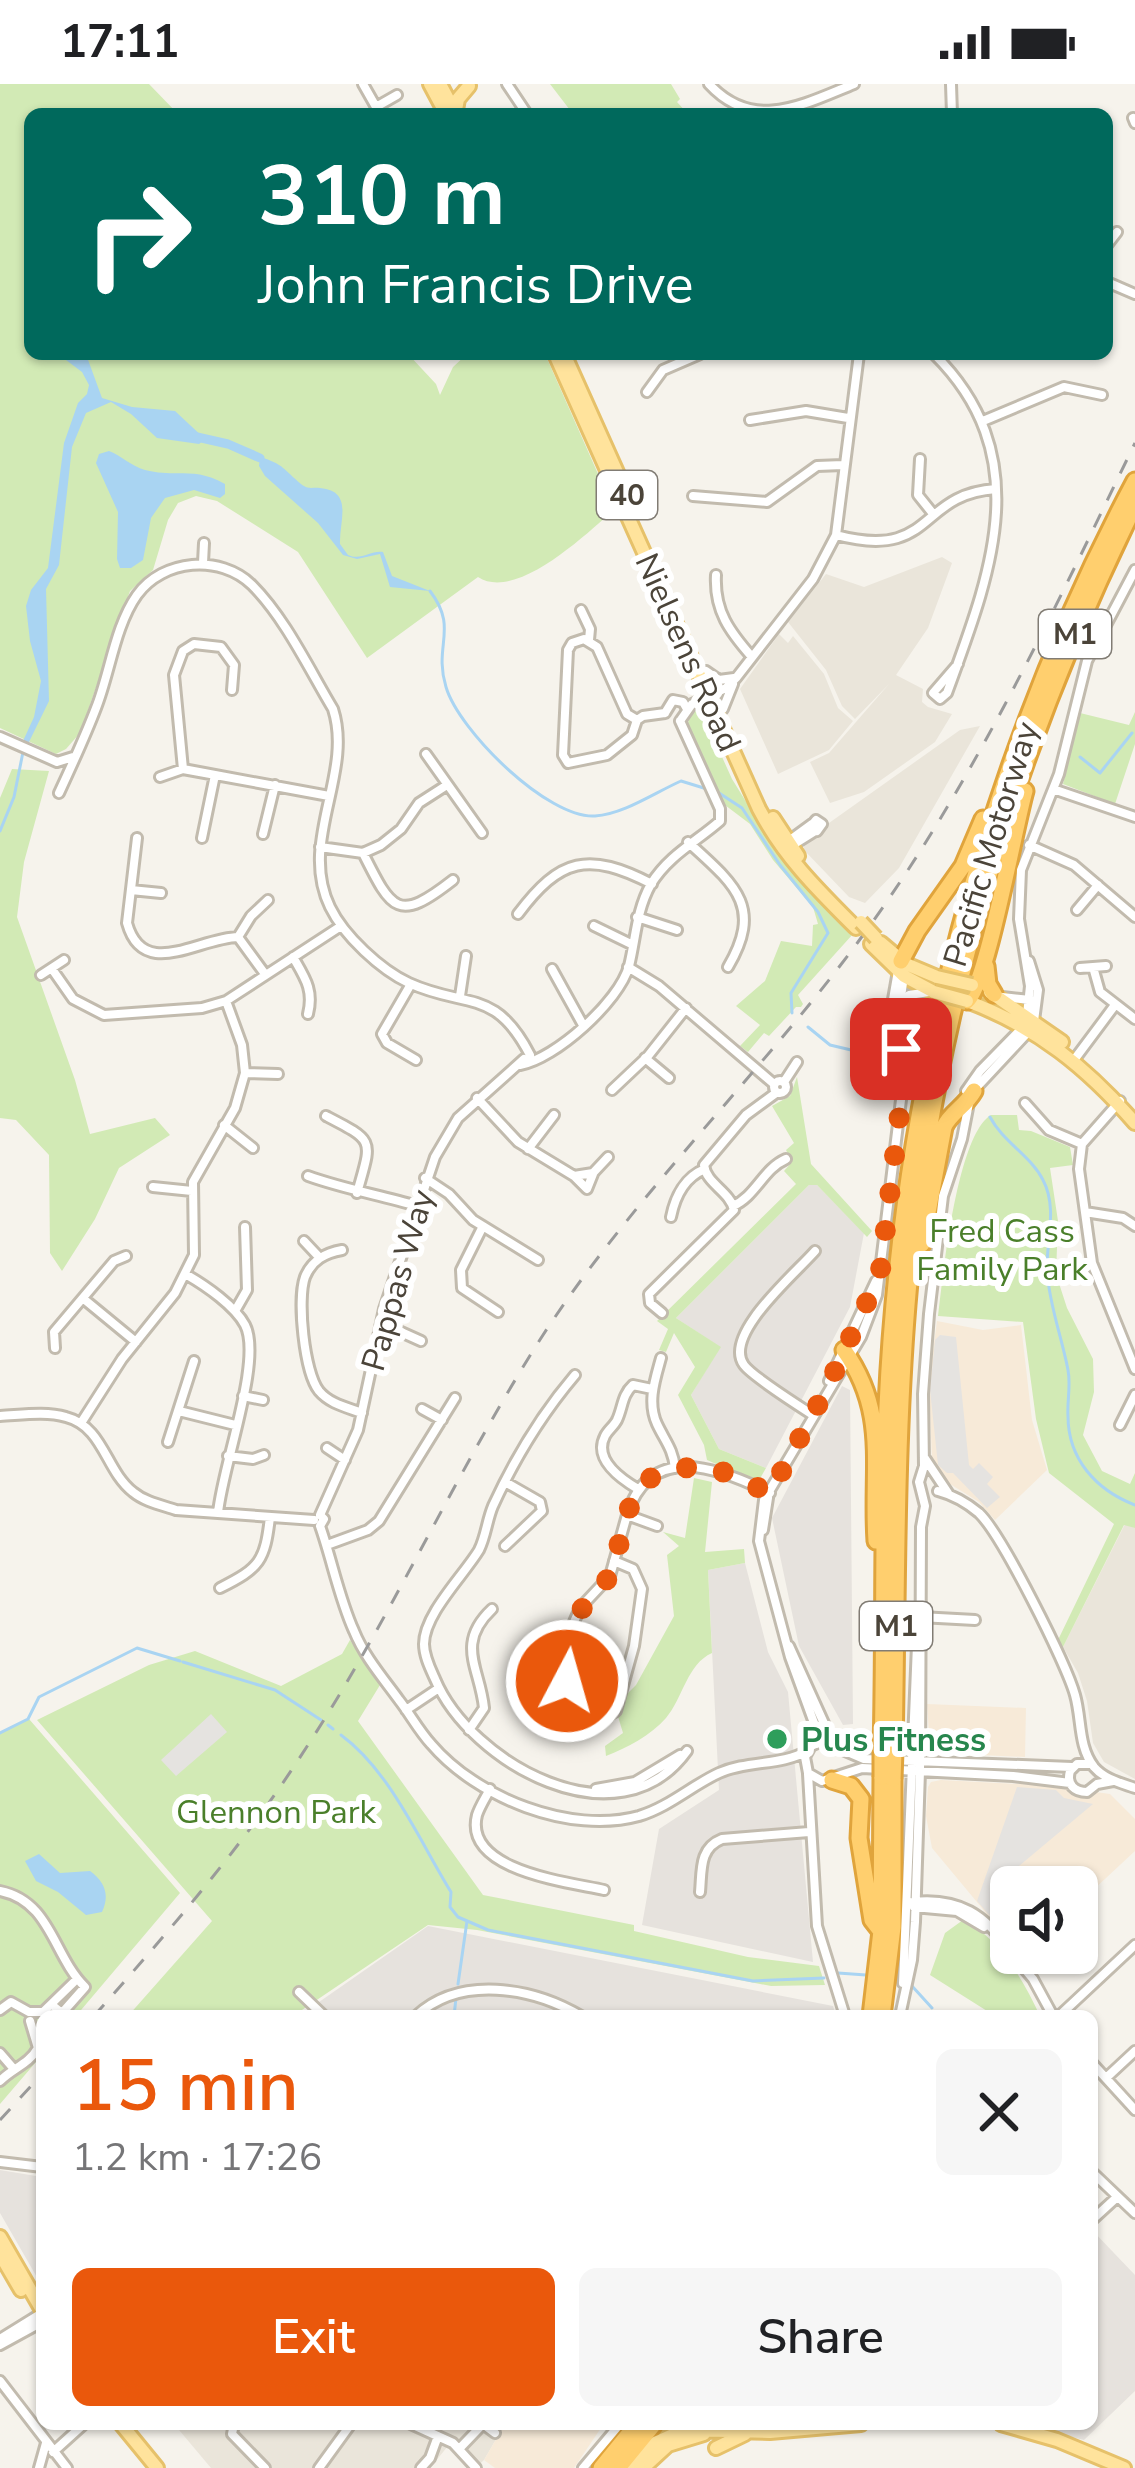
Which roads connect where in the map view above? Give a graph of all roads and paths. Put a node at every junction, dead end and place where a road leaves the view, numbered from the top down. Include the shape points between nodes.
1 (430, 84) edge
2 (709, 84) edge
3 (854, 84) edge
4 (451, 93) edge
5 (397, 94) dead end
6 (381, 108) edge
7 (738, 108) edge
8 (776, 108) edge
9 (1118, 232) dead end
10 (1113, 237) edge
11 (558, 360) edge
12 (567, 360) edge
13 (686, 360) edge
14 (858, 360) edge
15 (940, 360) edge
16 (647, 392) dead end
17 (1102, 395) dead end
18 (848, 418) junction
19 (750, 420) dead end
20 (983, 422) junction
21 (920, 459) dead end
22 (843, 465) junction
23 (1135, 481) edge
24 (996, 489) junction
25 (693, 496) dead end
26 (1135, 506) edge
27 (934, 514) junction
28 (836, 535) junction
29 (204, 544) dead end
30 (203, 563) junction
31 (1135, 570) edge
32 (716, 575) dead end
33 (581, 610) dead end
34 (589, 640) junction
35 (752, 658) junction
36 (958, 664) dead end
37 (702, 672) junction
38 (736, 678) junction
39 (1040, 686) junction
40 (232, 690) dead end
41 (711, 694) junction
42 (688, 704) junction
43 (723, 710) junction
44 (665, 712) junction
45 (637, 720) junction
46 (680, 721) junction
47 (0, 737) edge
48 (733, 751) junction
49 (426, 754) dead end
50 (74, 756) junction
51 (1023, 767) junction
52 (183, 769) junction
53 (215, 774) junction
54 (160, 777) dead end
55 (274, 785) junction
56 (447, 785) junction
57 (1053, 789) junction
58 (58, 793) dead end
59 (329, 796) junction
60 (1135, 817) edge
61 (813, 827) dead end
62 (482, 833) dead end
63 (263, 834) dead end
64 (137, 838) dead end
65 (202, 838) dead end
66 (688, 842) junction
67 (1029, 844) junction
68 (786, 846) junction
69 (320, 847) junction
70 (363, 853) junction
71 (453, 880) dead end
72 (652, 884) junction
73 (1098, 885) junction
74 (131, 890) junction
75 (161, 893) dead end
76 (1134, 897) edge
77 (268, 900) dead end
78 (1124, 907) junction
79 (1078, 910) dead end
80 (518, 914) dead end
81 (638, 917) junction
82 (1135, 917) edge
83 (341, 926) junction
84 (594, 926) dead end
85 (677, 930) dead end
86 (238, 938) junction
87 (873, 942) junction
88 (631, 944) junction
89 (1024, 948) junction
90 (466, 956) dead end
91 (293, 957) junction
92 (986, 957) junction
93 (64, 960) dead end
94 (902, 964) junction
95 (1106, 966) dead end
96 (728, 967) dead end
97 (1093, 967) junction
98 (628, 968) junction
99 (1080, 968) dead end
100 (52, 969) junction
101 (553, 969) dead end
102 (41, 975) dead end
103 (266, 975) junction
104 (411, 984) junction
105 (972, 991) junction
106 (934, 992) junction
107 (997, 995) junction
108 (460, 996) junction
109 (1030, 1000) junction
110 (226, 1001) junction
111 (892, 1001) junction
112 (1115, 1005) junction
113 (686, 1008) junction
114 (308, 1014) dead end
115 (1135, 1019) edge
116 (584, 1025) junction
117 (1025, 1026) junction
118 (906, 1032) junction
119 (1074, 1057) junction
120 (528, 1058) junction
121 (645, 1058) junction
122 (416, 1060) dead end
123 (797, 1062) dead end
124 (245, 1073) junction
125 (278, 1074) dead end
126 (904, 1075) junction
127 (669, 1078) dead end
128 (778, 1085) junction
129 (612, 1090) dead end
130 (974, 1090) junction
131 (477, 1098) junction
132 (1120, 1101) junction
133 (1024, 1103) dead end
134 (960, 1111) junction
135 (554, 1115) dead end
136 (326, 1116) dead end
137 (1135, 1119) edge
138 (224, 1125) junction
139 (1082, 1144) junction
140 (253, 1148) dead end
141 (528, 1149) junction
142 (957, 1151) junction
143 (608, 1157) dead end
144 (786, 1160) dead end
145 (705, 1169) junction
146 (308, 1176) dead end
147 (425, 1178) junction
148 (153, 1187) dead end
149 (192, 1191) junction
150 (356, 1193) junction
151 (417, 1206) junction
152 (733, 1206) junction
153 (1085, 1212) junction
154 (671, 1217) dead end
155 (483, 1226) junction
156 (1135, 1226) edge
157 (245, 1227) dead end
158 (304, 1241) dead end
159 (342, 1250) dead end
160 (815, 1251) dead end
161 (126, 1256) dead end
162 (319, 1257) junction
163 (538, 1260) dead end
164 (911, 1262) junction
165 (187, 1275) junction
166 (85, 1300) junction
167 (234, 1312) junction
168 (498, 1312) dead end
169 (662, 1313) dead end
170 (380, 1323) junction
171 (422, 1341) dead end
172 (136, 1342) junction
173 (55, 1348) dead end
174 (661, 1358) dead end
175 (845, 1358) junction
176 (194, 1361) dead end
177 (1135, 1369) edge
178 (575, 1375) dead end
179 (652, 1389) junction
180 (826, 1390) junction
181 (1135, 1395) edge
182 (243, 1396) junction
183 (455, 1398) dead end
184 (263, 1400) dead end
185 (422, 1409) dead end
186 (179, 1411) junction
187 (362, 1413) junction
188 (813, 1414) junction
189 (0, 1416) edge
190 (442, 1420) junction
191 (81, 1423) junction
192 (235, 1425) junction
193 (1120, 1425) dead end
194 (168, 1442) dead end
195 (327, 1448) dead end
196 (264, 1455) dead end
197 (227, 1456) junction
198 (924, 1457) junction
199 (345, 1460) junction
200 (676, 1468) junction
201 (935, 1472) junction
202 (923, 1474) junction
203 (506, 1483) junction
204 (938, 1489) junction
205 (638, 1490) junction
206 (922, 1490) junction
207 (769, 1495) junction
208 (925, 1506) junction
209 (218, 1513) junction
210 (627, 1515) junction
211 (270, 1516) junction
212 (318, 1520) junction
213 (657, 1526) dead end
214 (327, 1545) junction
215 (505, 1546) dead end
216 (884, 1558) junction
217 (614, 1561) junction
218 (220, 1588) dead end
219 (492, 1609) dead end
220 (920, 1617) junction
221 (975, 1620) dead end
222 (803, 1681) junction
223 (439, 1688) junction
224 (406, 1710) junction
225 (469, 1730) junction
226 (1082, 1742) junction
227 (836, 1745) junction
228 (810, 1748) junction
229 (917, 1748) junction
230 (684, 1753) dead end
231 (786, 1760) junction
232 (902, 1765) junction
233 (1075, 1765) junction
234 (936, 1767) junction
235 (1095, 1768) junction
236 (807, 1771) junction
237 (834, 1778) junction
238 (1117, 1781) junction
239 (1070, 1783) junction
240 (1097, 1784) junction
241 (916, 1787) junction
242 (490, 1789) junction
243 (1135, 1789) edge
244 (809, 1802) junction
245 (919, 1823) junction
246 (809, 1832) junction
247 (910, 1832) junction
248 (916, 1885) junction
249 (604, 1890) dead end
250 (0, 1892) edge
251 (700, 1892) dead end
252 (913, 1905) junction
253 (932, 1905) junction
254 (915, 1922) junction
255 (990, 1929) edge
256 (881, 1931) junction
257 (1135, 1946) edge
258 (1029, 1974) edge
259 (301, 1995) dead end
260 (903, 1999) junction
261 (0, 2010) edge
262 (66, 2010) edge
263 (317, 2010) edge
264 (426, 2010) edge
265 (568, 2010) edge
266 (843, 2010) edge
267 (873, 2010) edge
268 (884, 2010) edge
269 (901, 2010) edge
270 (1049, 2010) edge
271 (1059, 2010) edge
272 (36, 2012) edge
273 (30, 2021) dead end
274 (36, 2041) edge
275 (36, 2051) edge
276 (1135, 2051) edge
277 (0, 2053) edge
278 (13, 2068) junction
279 (1098, 2069) edge
280 (1106, 2078) junction
281 (0, 2080) edge
282 (1135, 2110) edge
283 (0, 2162) edge
284 (36, 2167) edge
285 (1098, 2178) edge
286 (1117, 2198) junction
287 (1132, 2211) edge
288 (1098, 2214) edge
289 (1098, 2216) edge
290 (0, 2236) edge
291 (0, 2254) edge
292 (36, 2295) edge
293 (36, 2309) edge
294 (36, 2320) edge
295 (0, 2342) edge
296 (0, 2386) edge
297 (75, 2430) edge
298 (126, 2430) edge
299 (234, 2430) edge
300 (347, 2430) edge
301 (425, 2430) edge
302 (477, 2430) edge
303 (491, 2430) edge
304 (614, 2430) edge
305 (632, 2430) edge
306 (649, 2430) edge
307 (685, 2430) edge
308 (705, 2430) edge
309 (730, 2430) edge
310 (795, 2430) edge
311 (1022, 2430) edge
312 (752, 2432) junction
313 (495, 2433) dead end
314 (438, 2436) junction
315 (691, 2438) junction
316 (1057, 2440) junction
317 (49, 2448) junction
318 (460, 2449) junction
319 (1135, 2464) edge
320 (39, 2468) edge
321 (67, 2468) edge
322 (157, 2468) edge
323 (265, 2468) edge
324 (319, 2468) edge
325 (421, 2468) edge
326 (476, 2468) edge
327 (584, 2468) edge
328 (601, 2468) edge
329 (618, 2468) edge
330 (632, 2468) edge
331 (643, 2468) edge
332 (1124, 2468) edge

1 - 4 main road
2 - 7 street
3 - 8 street
5 - 6 street
9 - 10 street
11 - 37 main road, Nielsens Road / 40
12 - 37 main road, Nielsens Road / 40
13 - 16 street via 663,370
14 - 18 street
15 - 20 street
17 - 20 street via 1064,387
18 - 19 street via 806,411
18 - 22 street
20 - 24 street
21 - 27 street via 918,495
22 - 25 street via 817,466 767,502
22 - 28 street
23 - 39 highway, Pacific Motorway / M1
24 - 27 street via 965,493
24 - 36 street via 994,550
26 - 51 highway, Pacific Motorway / M1
27 - 28 street via 901,539
28 - 35 street via 818,572
29 - 30 street
30 - 50 street via 160,575 137,595
30 - 59 street via 250,583 333,709 340,746
31 - 57 street via 1088,661
32 - 35 street via 720,613
33 - 34 street
34 - 45 street
34 - 45 street via 568,650 564,760 607,755
35 - 38 street
37 - 38 street
37 - 41 main road, Nielsens Road / 40
37 - 42 street
38 - 41 street
38 - 43 street
39 - 94 highway via 963,866
39 - 216 highway, Pacific Motorway / M1 via 971,891 917,1131 891,1359
40 - 52 street via 234,665 221,647 183,651 174,675
41 - 42 street
41 - 43 main road, Nielsens Road / 40
41 - 48 main road, Nielsens Road / 40
42 - 44 street via 670,701
42 - 46 street
42 - 48 street via 705,706
43 - 68 main road, Nielsens Road / 40
44 - 45 street
44 - 46 street
46 - 66 street, Pappas Way via 721,819
47 - 50 street via 57,762
48 - 68 main road, Nielsens Road / 40
49 - 56 street
50 - 58 street
51 - 92 highway via 1029,776
51 - 164 highway, Pacific Motorway / M1 via 958,988
52 - 53 street
52 - 54 street
53 - 55 street
53 - 65 street
55 - 59 street
55 - 63 street
56 - 62 street
56 - 70 street via 419,803 392,838
57 - 60 street
57 - 67 street
59 - 69 street
61 - 68 street
64 - 74 street
66 - 72 street, Pappas Way
66 - 96 street via 741,897 746,931
67 - 73 street
67 - 89 street via 1018,893
68 - 87 main road, Nielsens Road / 40, bridge
69 - 70 street
69 - 83 street via 323,888
70 - 71 street via 381,889 402,907 424,903
72 - 80 street via 625,870 571,867 541,884
72 - 81 street, Pappas Way
73 - 78 street
73 - 79 street
74 - 75 street
74 - 86 street via 127,923 141,948 168,955 215,937
76 - 78 street
77 - 86 street
78 - 82 street
81 - 85 street
81 - 88 street, Pappas Way
83 - 91 street
83 - 104 street
84 - 88 street
86 - 103 street
87 - 94 highway via 897,948
87 - 111 street
88 - 98 street, Pappas Way
89 - 109 street
89 - 117 street via 1038,985
90 - 108 street
91 - 103 street
91 - 114 street via 309,985
92 - 105 highway
92 - 107 highway
93 - 100 street
94 - 105 main road, bridge
94 - 106 main road
94 - 111 street
94 - 118 street
95 - 97 street
97 - 99 street
97 - 112 street via 1099,990
98 - 113 street
98 - 116 street, Pappas Way
100 - 102 street
100 - 110 street via 73,998 104,1015
101 - 116 street
103 - 110 street
104 - 108 street
104 - 122 street via 382,1034
105 - 106 main road, bridge
105 - 107 main road
105 - 117 main road
106 - 118 street via 908,996
107 - 109 street
107 - 117 main road
108 - 120 street via 496,1010
109 - 117 street
110 - 124 street
111 - 126 street
112 - 115 street
112 - 119 street
113 - 121 street
113 - 128 street
116 - 120 street, Pappas Way
117 - 119 main road
117 - 130 street
117 - 134 street via 972,1079
118 - 126 street
119 - 132 main road
120 - 131 street, Pappas Way
121 - 127 street
121 - 129 street
123 - 128 street
124 - 125 street
124 - 138 street
126 - 175 street via 872,1315
128 - 145 street
130 - 134 highway
130 - 142 street
131 - 141 street
131 - 147 street, Pappas Way
132 - 137 main road
132 - 139 street
133 - 139 street via 1049,1130
134 - 142 street
134 - 164 highway via 944,1127 921,1249
135 - 141 street
136 - 150 street via 367,1143
138 - 140 street
138 - 149 street
139 - 153 street
141 - 143 street via 574,1176
142 - 198 street via 943,1196 929,1314
144 - 152 street
145 - 152 street
145 - 154 street via 675,1199
146 - 150 street
147 - 151 street, Pappas Way
147 - 155 street
148 - 149 street
149 - 165 street via 196,1234
150 - 151 street
151 - 170 street, Pappas Way
152 - 169 street via 649,1294
153 - 156 street
153 - 177 street via 1096,1276
155 - 163 street
155 - 168 street via 461,1270 462,1288
157 - 167 street via 247,1290
158 - 162 street
159 - 162 street
160 - 188 street via 754,1317 739,1354 746,1368
161 - 166 street
162 - 187 street via 303,1291 309,1372 332,1402
164 - 232 highway, Pacific Motorway / M1 via 901,1415
165 - 167 street
165 - 172 street
166 - 172 street
166 - 173 street via 54,1332
167 - 182 street via 251,1349
170 - 171 street
170 - 187 street, Pappas Way
172 - 191 street
174 - 179 street
175 - 180 street
175 - 180 street
175 - 216 highway via 874,1409 876,1552
176 - 186 street
178 - 203 street via 542,1413
179 - 200 street
179 - 205 street via 626,1391 602,1444 617,1476
180 - 188 street
181 - 193 street
182 - 184 street
182 - 192 street
183 - 190 street
185 - 190 street
186 - 192 street
186 - 194 street
187 - 199 street, Pappas Way
188 - 207 street
189 - 191 street via 52,1414
190 - 214 street via 379,1521
191 - 209 street via 135,1494 176,1510
192 - 197 street
195 - 199 street
196 - 197 street
197 - 209 street
198 - 201 street
198 - 202 street
199 - 212 street, Pappas Way
200 - 205 street
200 - 207 street via 723,1470
201 - 202 street
201 - 204 street
202 - 206 street
203 - 215 street via 542,1511
203 - 223 street via 478,1552 426,1634
204 - 206 street
204 - 208 street
204 - 226 street via 993,1530 1066,1670
205 - 210 street
206 - 208 street
207 - 222 street via 763,1550
208 - 220 street
209 - 211 street
210 - 213 street
210 - 217 street
211 - 212 street
211 - 218 street via 259,1564
212 - 214 street
214 - 224 street via 354,1631
216 - 232 highway, Pacific Motorway / M1
217 - 217 street via 634,1569 642,1589 619,1704 596,1723 574,1711 567,1689 571,1629
219 - 225 street via 473,1635 484,1708
220 - 221 street
220 - 229 street via 912,1702
222 - 227 street
222 - 228 street via 815,1727
223 - 224 street
223 - 225 street
224 - 242 street via 441,1754
225 - 230 street via 538,1778 570,1790 625,1792
226 - 233 street
226 - 235 street
227 - 228 street
227 - 232 street
227 - 237 street via 845,1762
228 - 231 street
228 - 236 street
229 - 232 street
229 - 232 street
229 - 234 street
231 - 236 street
231 - 242 street via 734,1768 662,1808 608,1822 539,1813
232 - 234 street
232 - 237 street
232 - 241 street
232 - 241 street
232 - 256 highway, Pacific Motorway / M1
232 - 268 highway, Pacific Motorway / M1
233 - 234 street
233 - 235 street
233 - 239 street
234 - 239 street
234 - 241 street
235 - 238 street
235 - 240 street
236 - 237 street via 817,1780
236 - 244 street
237 - 244 street
237 - 256 highway via 861,1798 859,1838 872,1920
238 - 240 street
238 - 243 street
239 - 240 street via 1080,1792
241 - 245 street
241 - 247 street
242 - 249 street via 477,1829 497,1859
244 - 246 street
245 - 247 street
245 - 248 street
246 - 251 street via 711,1843
246 - 266 street via 816,1916
247 - 252 street
248 - 252 street
248 - 253 street
250 - 262 street via 45,1922 85,1988
252 - 253 street
252 - 254 street
252 - 260 street
253 - 254 street
253 - 255 street via 974,1910
254 - 260 street
256 - 267 highway, Pacific Motorway / M1
257 - 271 street
258 - 270 street
259 - 263 street
260 - 269 street
261 - 272 street via 9,2002
264 - 265 street via 451,1994 494,1990
273 - 274 street
275 - 278 street
276 - 280 street
277 - 278 street
278 - 281 street
279 - 280 street
280 - 282 street
283 - 284 street
285 - 286 street
286 - 287 street
286 - 288 street
287 - 289 street
290 - 292 main road
291 - 293 main road
294 - 295 street
296 - 317 street
297 - 317 street
298 - 322 main road
299 - 323 street
300 - 324 street
301 - 314 street
302 - 318 street
303 - 313 street
304 - 327 street
305 - 328 highway
306 - 329 highway
307 - 330 main road via 665,2436
308 - 315 main road
309 - 312 main road
310 - 312 main road
311 - 316 main road
312 - 315 main road via 716,2450
314 - 318 street
314 - 325 street
315 - 331 main road via 660,2449
316 - 319 main road
316 - 332 main road
317 - 320 street
317 - 321 street
318 - 326 street

